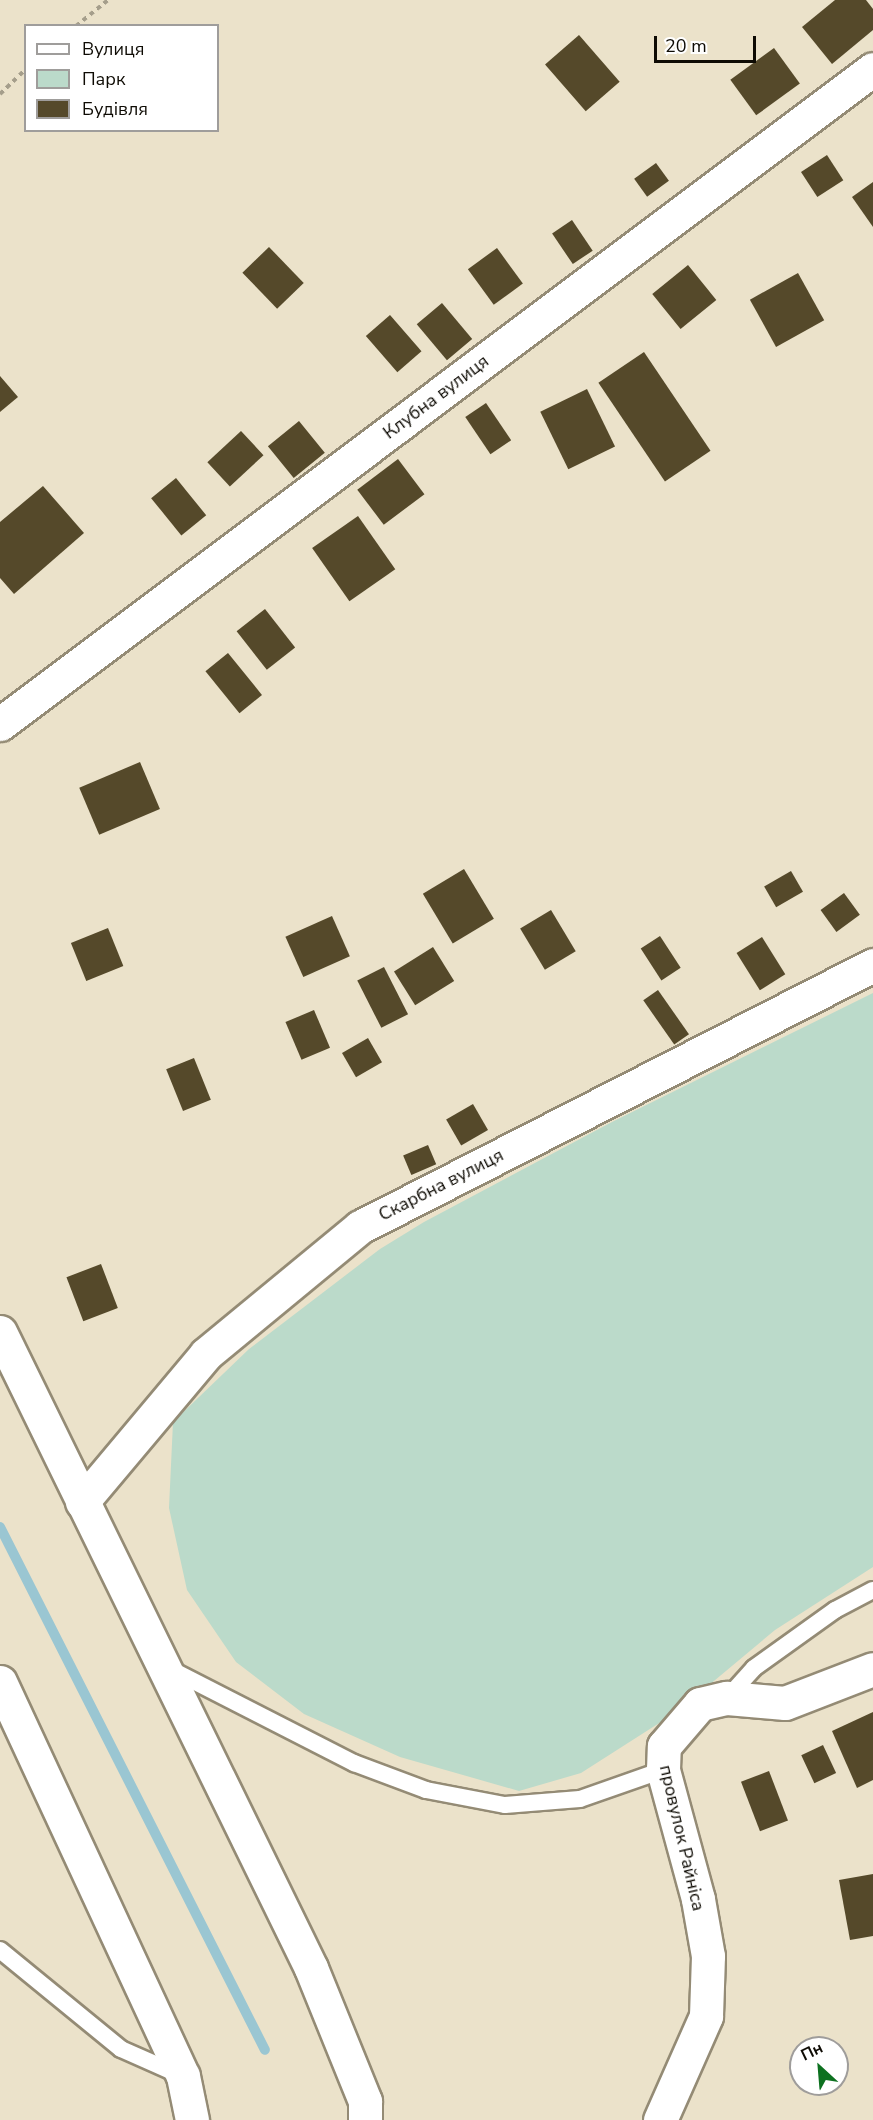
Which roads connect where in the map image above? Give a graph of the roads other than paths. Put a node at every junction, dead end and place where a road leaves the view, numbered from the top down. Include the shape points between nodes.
1 (873, 69) edge
2 (0, 724) edge
3 (873, 965) edge
4 (0, 1332) edge
5 (82, 1502) junction
6 (873, 1590) edge
7 (162, 1665) junction
8 (873, 1669) edge
9 (0, 1682) edge
10 (727, 1698) junction
11 (663, 1770) junction
12 (0, 1950) edge
13 (183, 2076) junction
14 (192, 2120) edge
15 (365, 2120) edge
16 (660, 2120) edge

1 - 2 street, Клубна вулиця
3 - 5 street, Скарбна вулиця via 360,1227 206,1354
4 - 5 street
5 - 7 street
6 - 10 lane via 835,1610 754,1668
7 - 11 lane via 354,1763 426,1790 505,1805 569,1800
7 - 15 street via 312,1968 365,2100
8 - 10 street, провулок Райніса via 785,1703
9 - 13 street
10 - 11 street, провулок Райніса via 700,1704 676,1728 664,1746
11 - 16 street, провулок Райніса via 698,1899 708,1956 706,2016
12 - 13 lane via 121,2049
13 - 14 street

